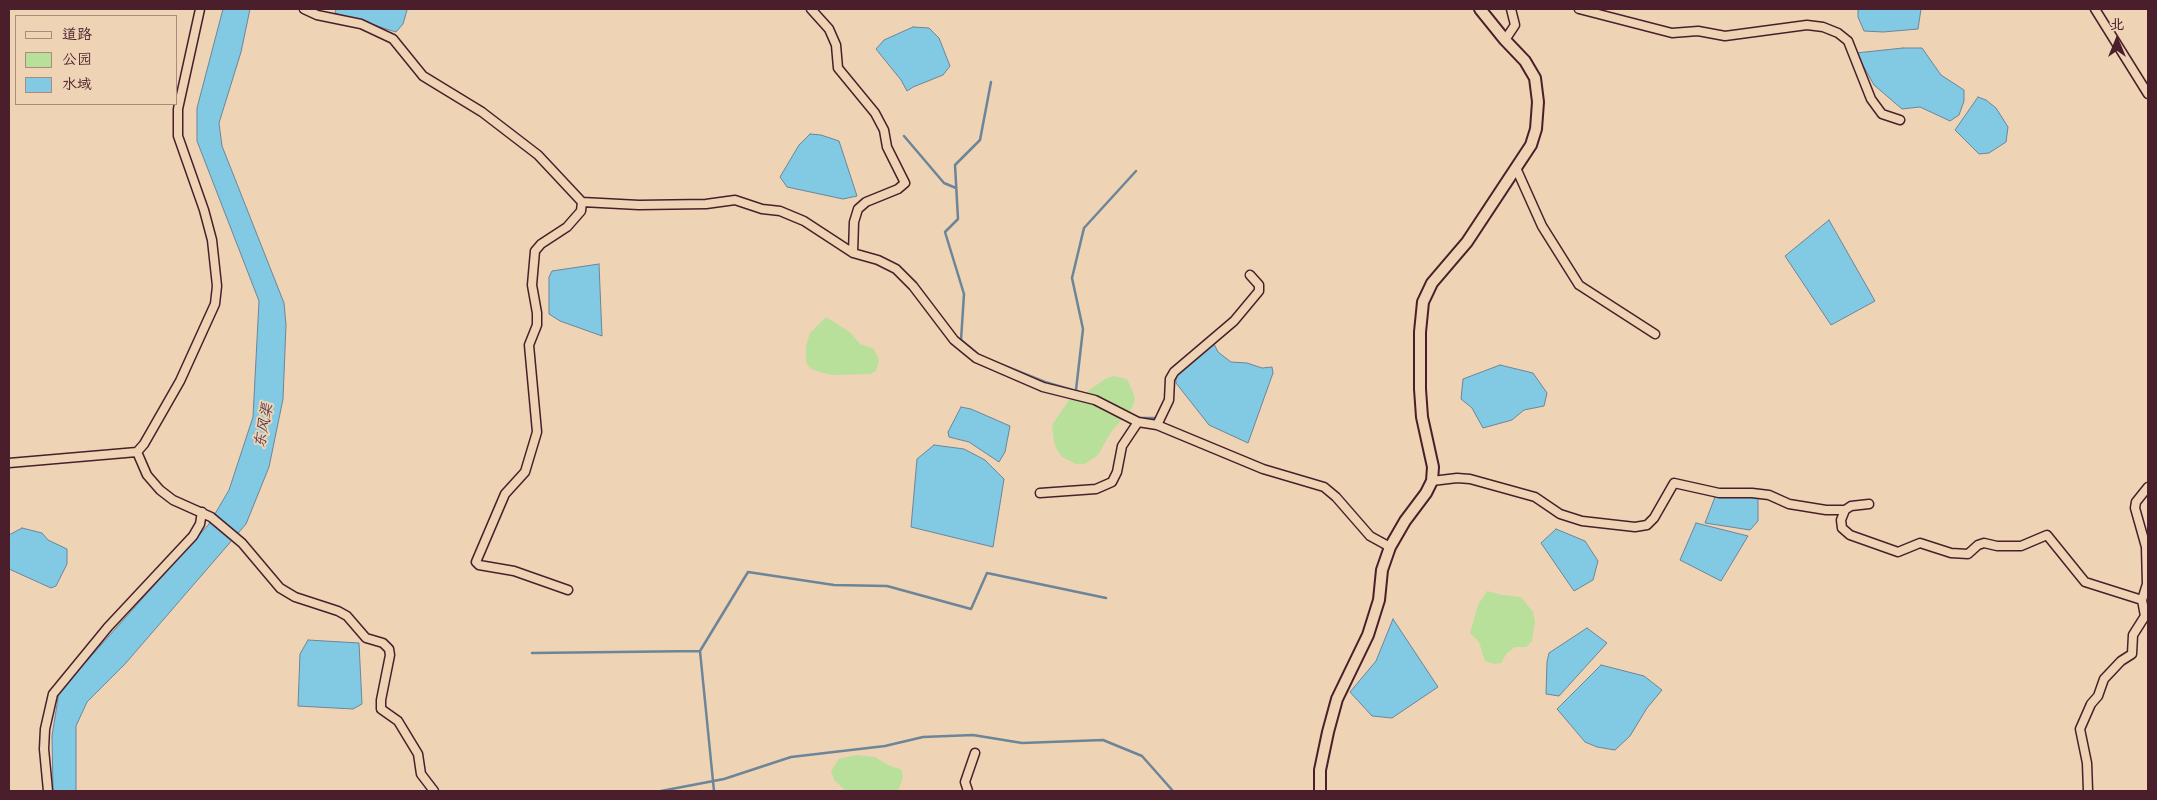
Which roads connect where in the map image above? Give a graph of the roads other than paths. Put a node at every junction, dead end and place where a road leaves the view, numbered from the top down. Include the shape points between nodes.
1 (200, 9) edge
2 (304, 9) edge
3 (811, 9) edge
4 (1480, 9) edge
5 (1511, 9) edge
6 (1580, 9) edge
7 (2095, 9) edge
8 (1504, 40) junction
9 (2148, 94) edge
10 (1900, 120) dead end
11 (1516, 168) junction
12 (582, 202) junction
13 (853, 253) junction
14 (1250, 275) dead end
15 (1656, 334) dead end
16 (1138, 422) junction
17 (1157, 425) junction
18 (137, 452) junction
19 (9, 463) edge
20 (1432, 482) junction
21 (2148, 487) edge
22 (1040, 493) dead end
23 (1869, 504) dead end
24 (1845, 510) junction
25 (202, 512) junction
26 (1390, 547) junction
27 (568, 590) dead end
28 (2142, 600) junction
29 (975, 753) dead end
30 (48, 791) edge
31 (434, 791) edge
32 (968, 791) edge
33 (1320, 791) edge
34 (2088, 791) edge

1 - 18 street via 178,109 178,136 212,240 217,286 214,304 180,381
2 - 12 street via 361,24 393,39 423,76 482,112 538,155
3 - 13 street via 829,29 836,45 838,68 875,113 905,183 858,209 854,222
4 - 8 street
5 - 8 street via 1516,25
6 - 10 street via 1672,33 1698,31 1726,36 1807,25 1822,27 1848,41 1871,99 1882,114
7 - 9 street
8 - 11 street via 1525,61 1535,78 1538,102 1536,129
11 - 15 street via 1542,226 1579,285
11 - 20 street via 1467,242 1432,282 1423,302 1420,389 1422,417 1434,467
12 - 13 street via 706,204 735,200 780,211 804,221
12 - 27 street via 581,211 566,227 535,252 532,285 537,325 529,345 537,432 525,472 505,494 476,562
13 - 16 street via 878,260 896,270 954,340 976,358 1043,387 1095,400
14 - 17 street via 1259,285 1259,291 1234,321 1174,372 1170,379 1169,400
16 - 17 street
16 - 22 street via 1122,446 1112,482 1096,489
17 - 26 street via 1263,470 1324,487 1370,536
18 - 19 street
18 - 25 street via 160,490 173,500
20 - 24 street via 1470,479 1535,497 1560,514 1582,521 1636,527 1647,525 1654,518 1674,483 1719,493 1769,495 1789,504
20 - 26 street
21 - 28 street via 2135,508 2146,547 2147,584
23 - 24 street
24 - 28 street via 1842,528 1898,552 1920,543 1951,553 1968,554 1984,543 2021,546 2047,535 2085,582
25 - 30 street via 193,536 108,627 53,694 45,729
25 - 31 street via 242,543 280,588 295,597 347,616 366,638 383,643 388,649 390,655 381,709 398,722 418,754 421,774
26 - 33 street via 1368,635 1337,700 1320,770
28 - 34 street via 2145,616 2133,635 2132,654 2104,679 2080,729 2087,763
29 - 32 street via 965,782

